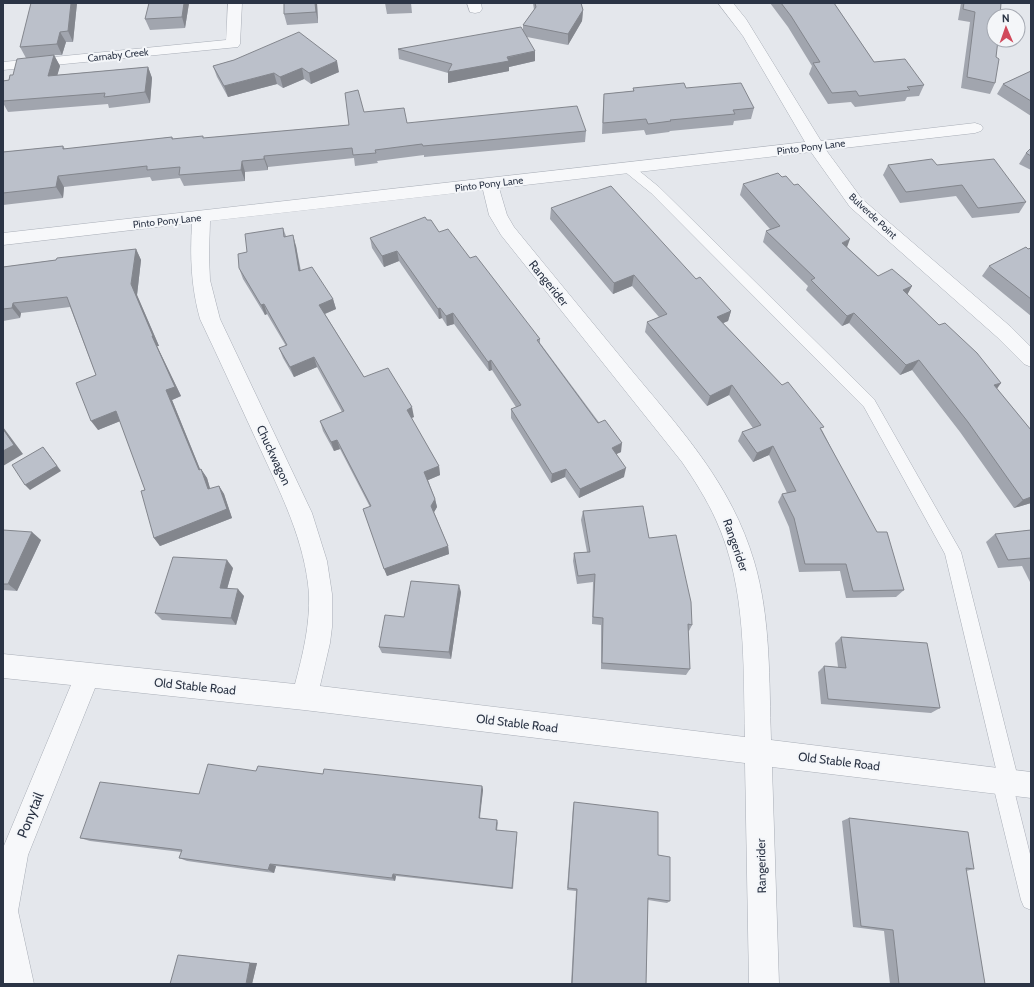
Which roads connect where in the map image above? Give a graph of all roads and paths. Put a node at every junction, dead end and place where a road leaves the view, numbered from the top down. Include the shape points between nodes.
1 (235, 3) edge
2 (725, 3) edge
3 (3, 66) edge
4 (976, 128) dead end
5 (816, 146) junction
6 (628, 168) junction
7 (490, 184) junction
8 (202, 217) junction
9 (3, 239) edge
10 (1031, 359) edge
11 (3, 666) edge
12 (87, 676) junction
13 (304, 697) junction
14 (758, 752) junction
15 (1014, 783) edge
16 (1031, 900) edge
17 (19, 984) edge
18 (764, 984) edge

1 - 3 street, Carnaby Creek via 233,44
2 - 5 street, Bulverde Point via 741,21
4 - 5 street, Pinto Pony Lane
5 - 6 street, Pinto Pony Lane
5 - 10 street, Bulverde Point via 856,203 1004,332
6 - 7 street, Pinto Pony Lane
6 - 15 lane via 655,190 869,403 953,552
7 - 8 street, Pinto Pony Lane
7 - 14 street, Rangerider via 498,215 507,231 690,456 723,507 745,568 752,601
8 - 9 street, Pinto Pony Lane
8 - 13 street, Chuckwagon via 199,260 204,303 301,513 310,535 320,582 318,642
11 - 12 street, Old Stable Road
12 - 13 street, Old Stable Road
12 - 17 street, Ponytail via 14,854 4,911
13 - 14 street, Old Stable Road
14 - 15 street, Old Stable Road
14 - 18 street, Rangerider
15 - 16 lane

